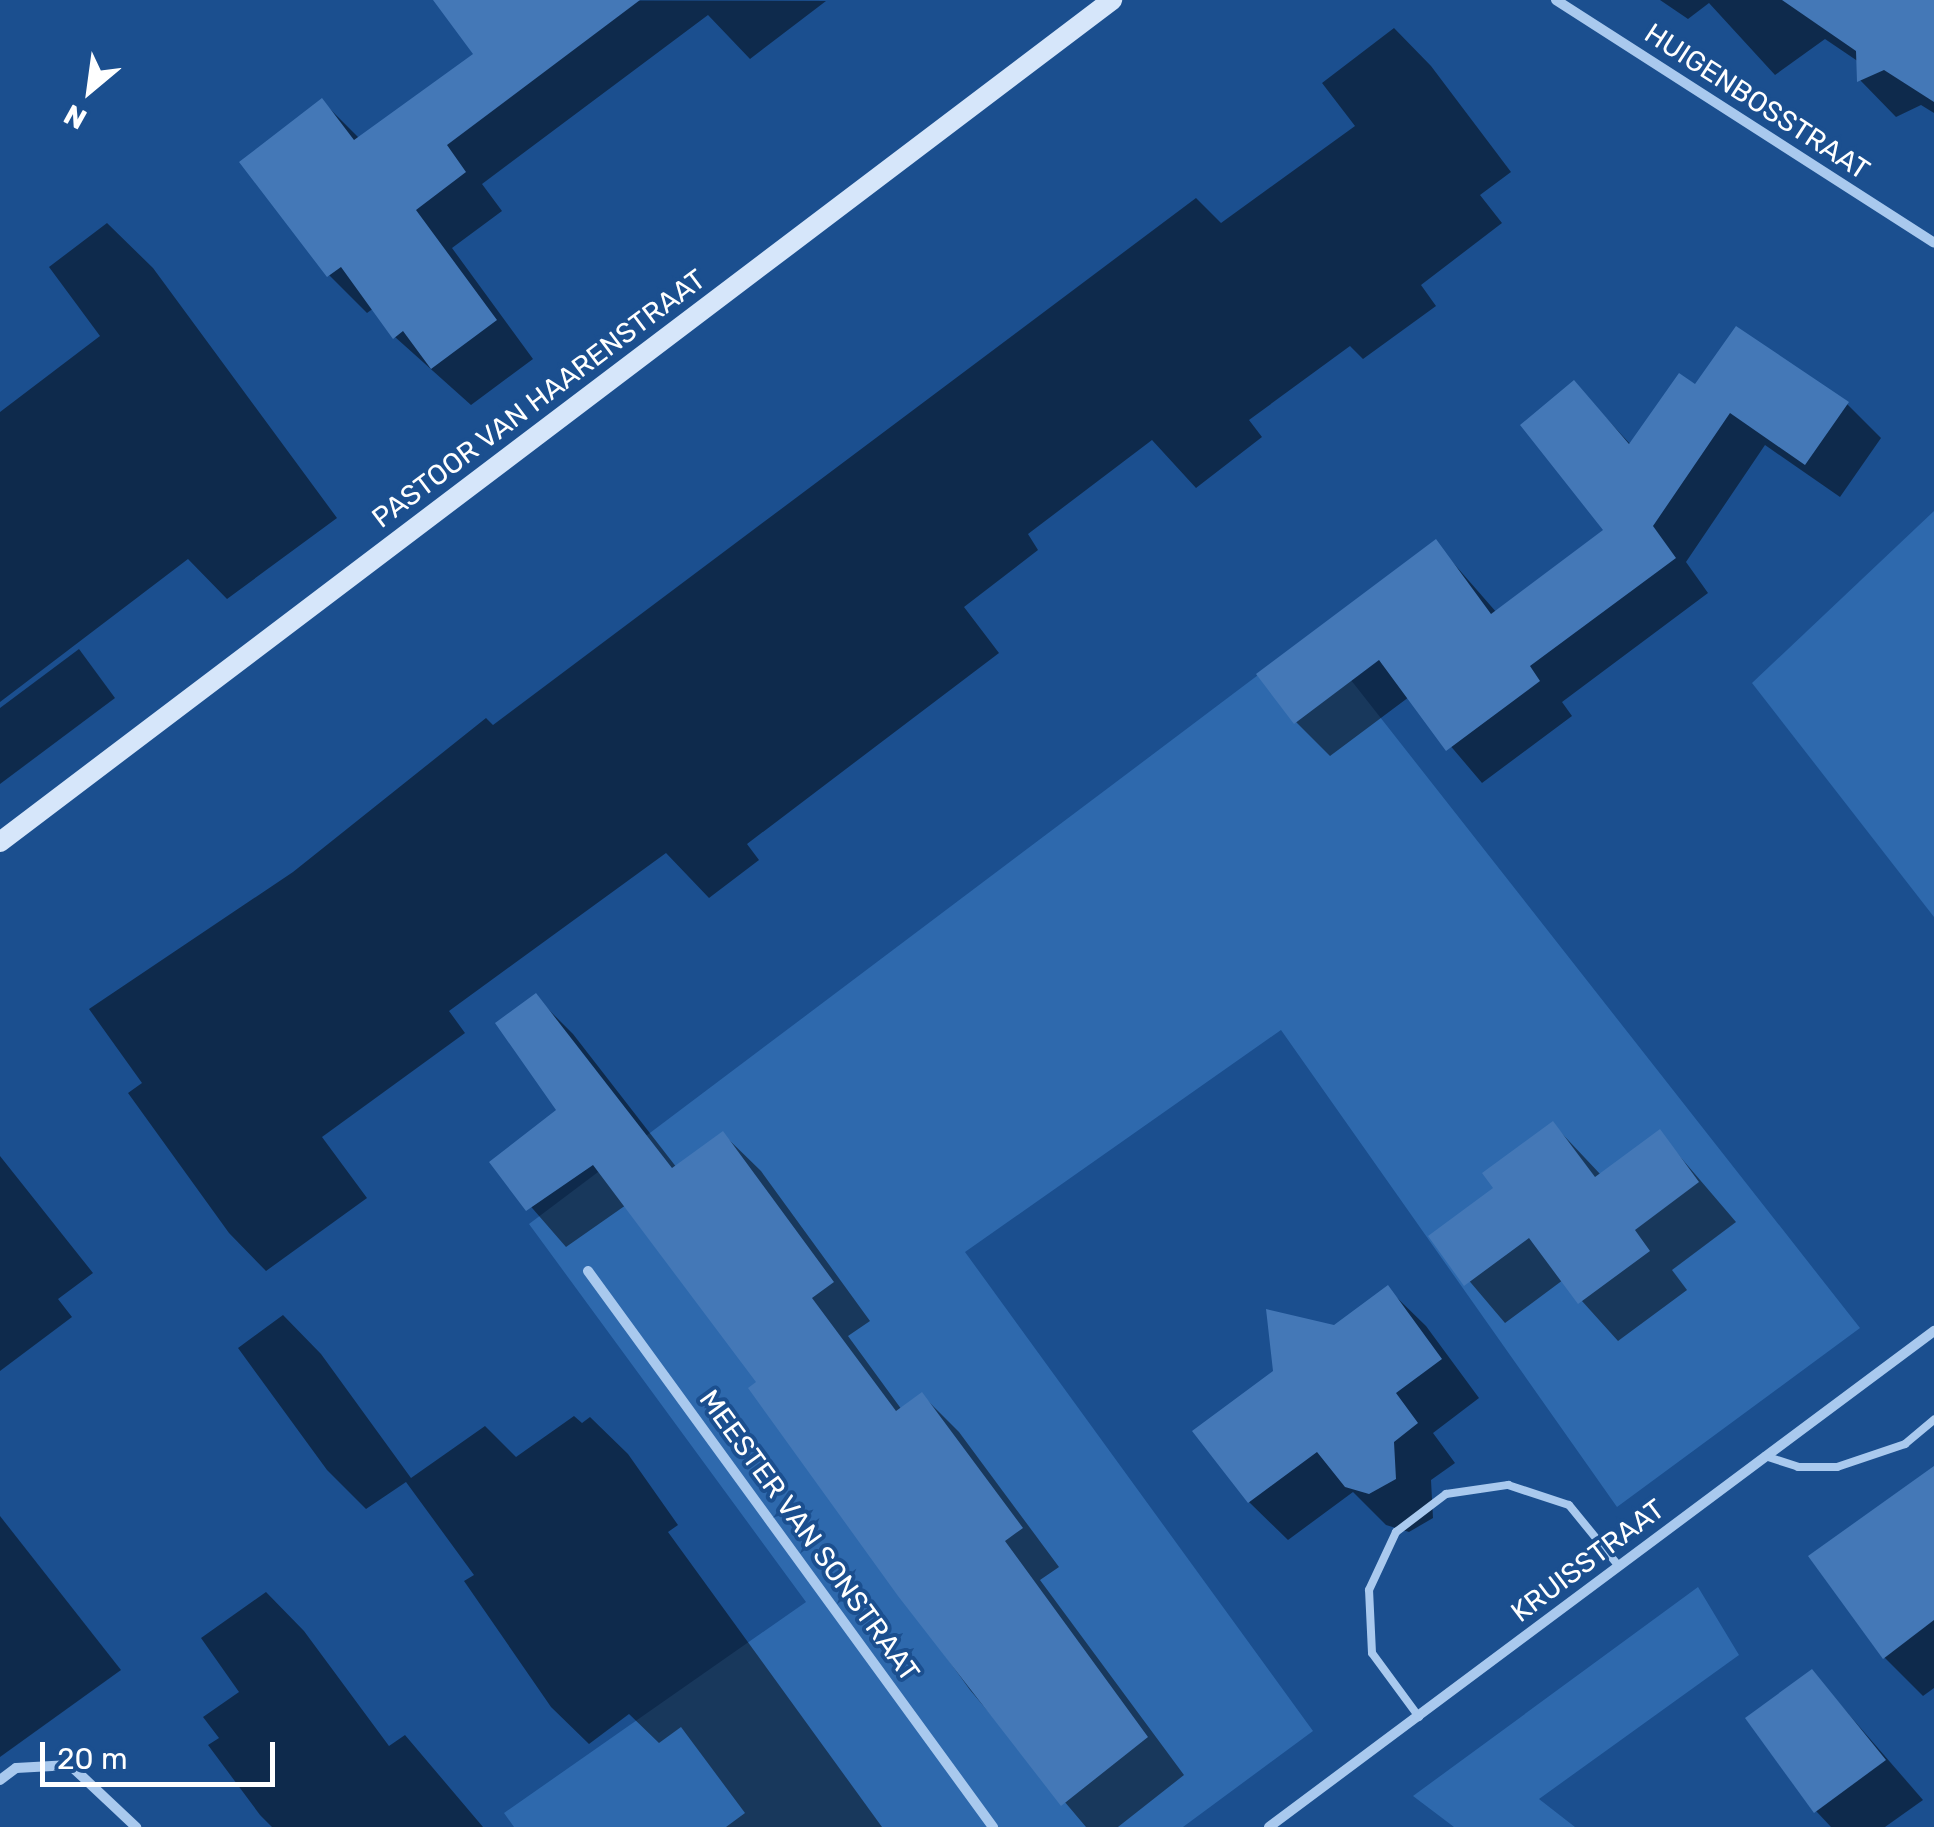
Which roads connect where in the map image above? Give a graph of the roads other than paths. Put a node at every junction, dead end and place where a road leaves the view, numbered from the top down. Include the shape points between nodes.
1 (1112, 0) edge
2 (1556, 0) edge
3 (1934, 243) edge
4 (0, 842) edge
5 (588, 1270) dead end
6 (1934, 1330) edge
7 (1934, 1420) edge
8 (1765, 1456) junction
9 (1618, 1566) junction
10 (1418, 1718) junction
11 (0, 1780) edge
12 (136, 1827) edge
13 (993, 1827) edge
14 (1269, 1827) edge

1 - 4 street, PASTOOR VAN HAARENSTRAAT
2 - 3 street, HUIGENBOSSTRAAT
5 - 13 street, MEESTER VAN SONSTRAAT
6 - 8 street, KRUISSTRAAT
7 - 8 lane via 1905,1444 1837,1467 1798,1467
8 - 9 street, KRUISSTRAAT
9 - 10 street, KRUISSTRAAT
9 - 10 lane via 1569,1505 1508,1485 1446,1494 1396,1532 1369,1590 1372,1653
10 - 14 street, KRUISSTRAAT
11 - 12 street via 16,1768 70,1765

